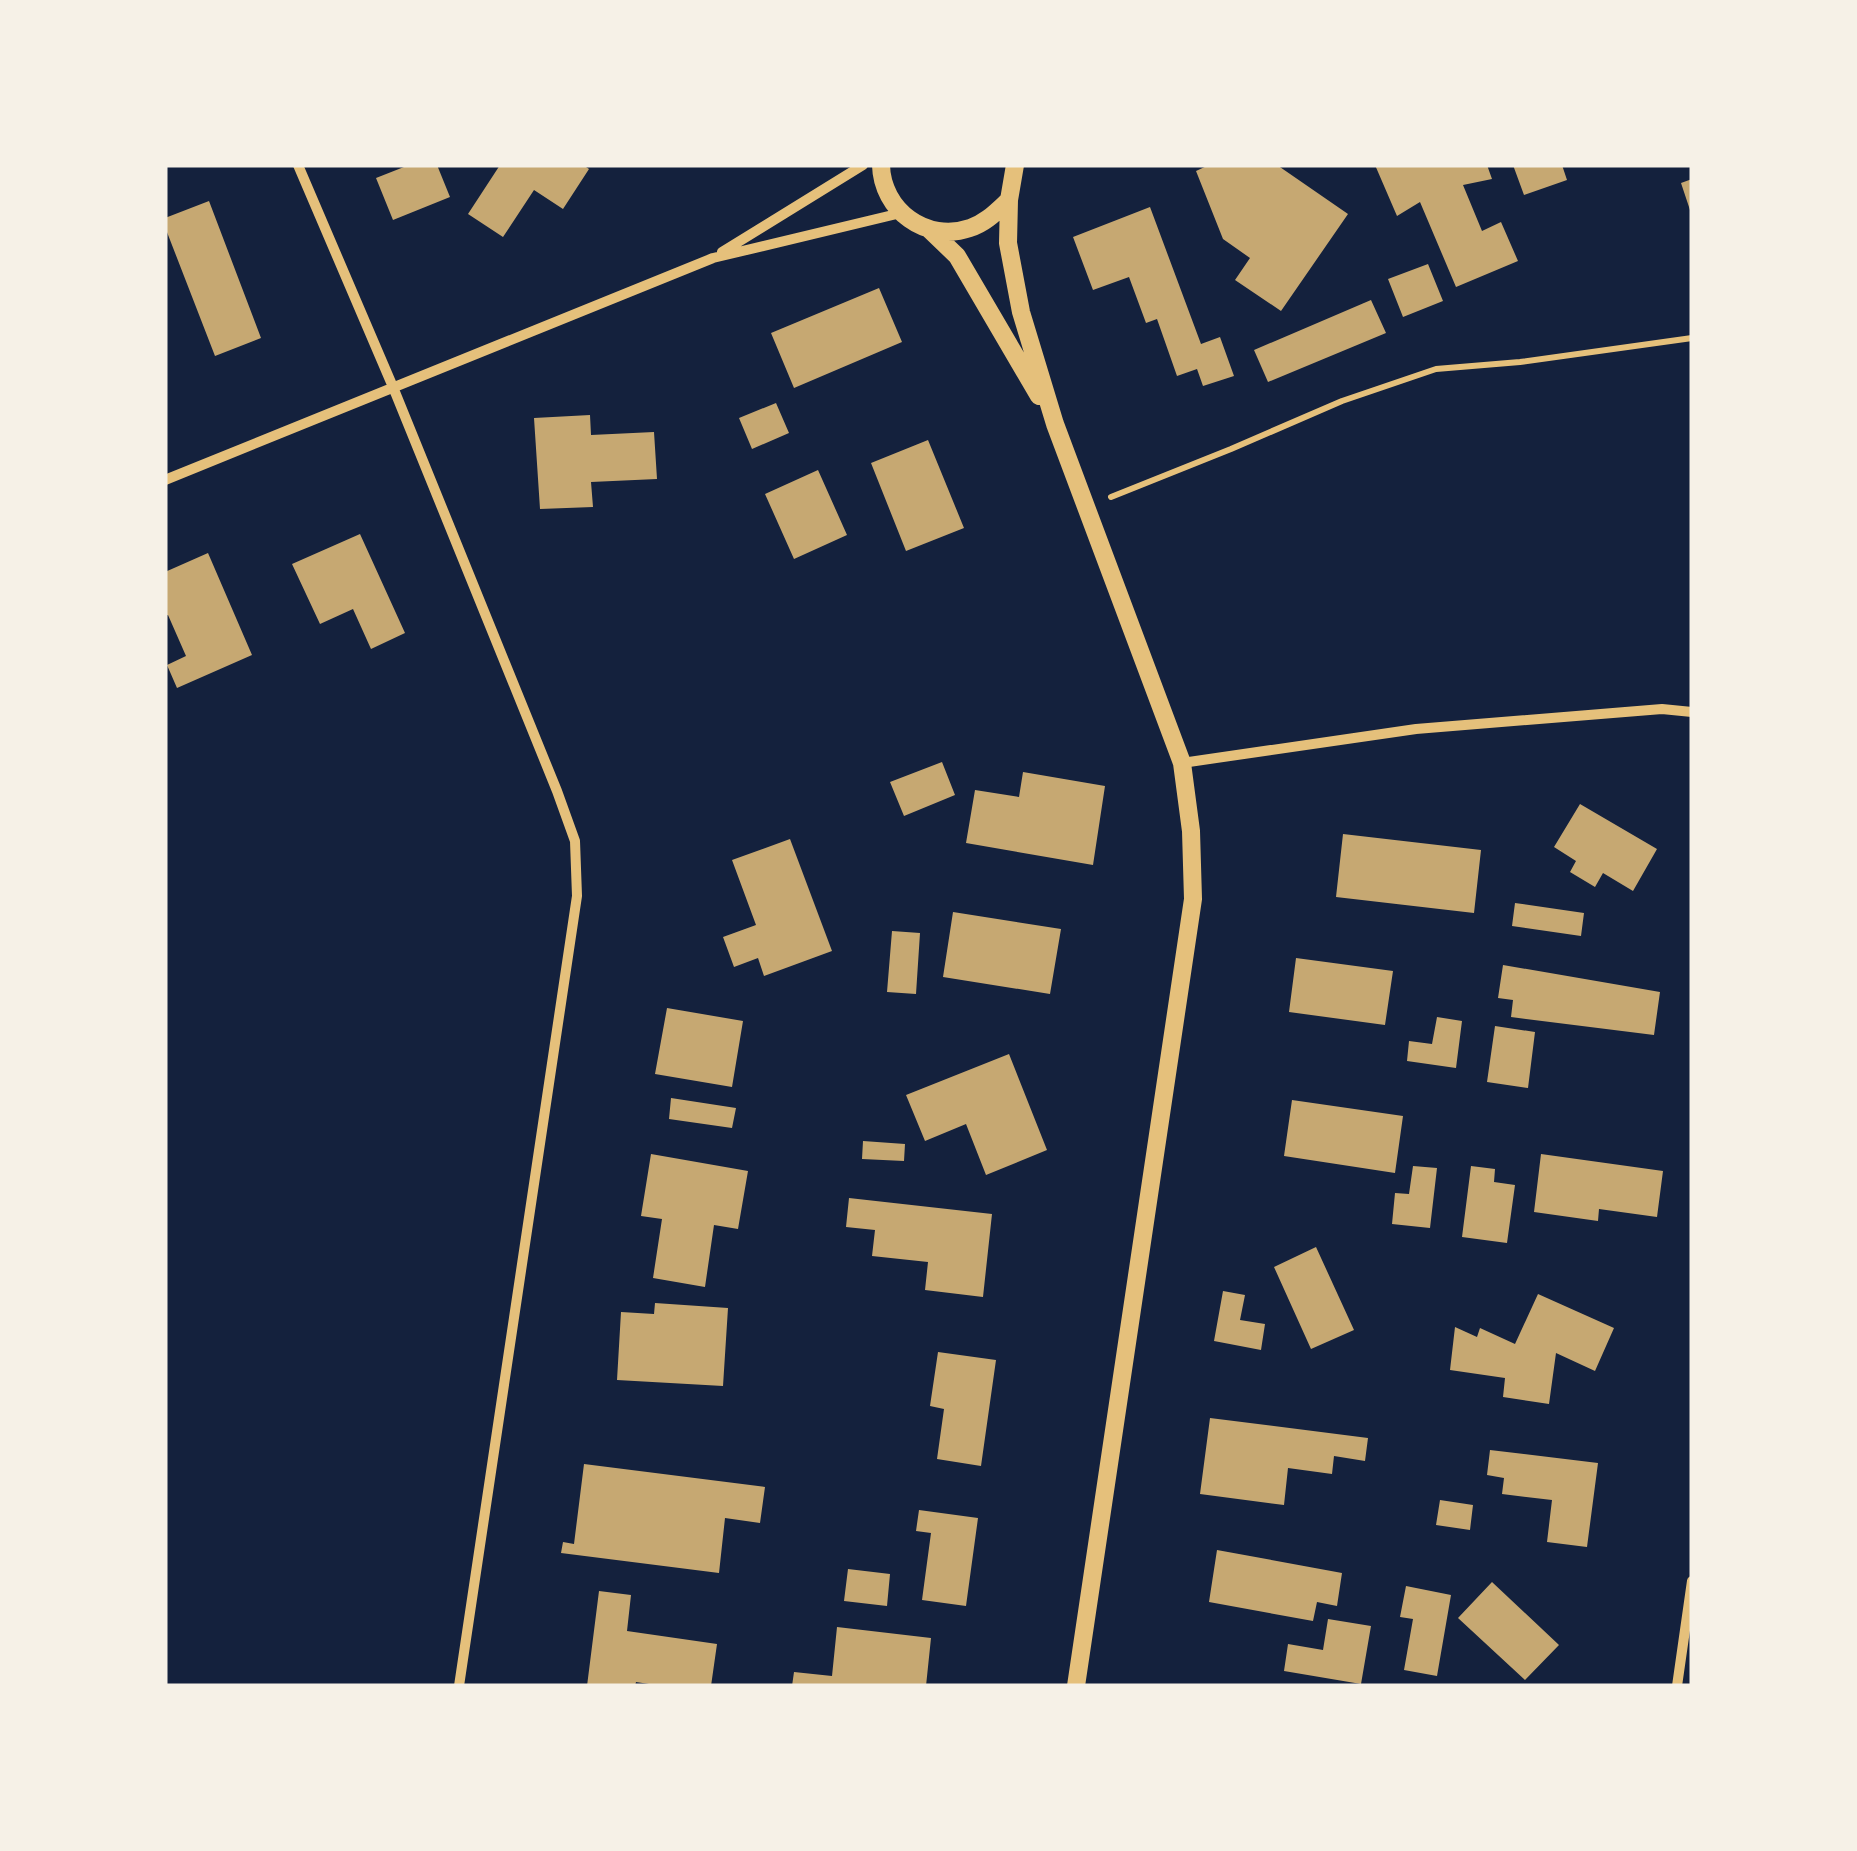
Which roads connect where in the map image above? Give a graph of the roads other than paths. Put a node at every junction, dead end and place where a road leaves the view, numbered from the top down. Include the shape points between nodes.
1 (298, 165) edge
2 (864, 165) edge
3 (881, 165) edge
4 (1015, 165) edge
5 (1009, 200) junction
6 (901, 213) junction
7 (930, 230) junction
8 (712, 258) junction
9 (393, 387) junction
10 (1056, 424) junction
11 (165, 480) edge
12 (1692, 712) edge
13 (1182, 763) junction
14 (1692, 1580) edge
15 (459, 1686) edge
16 (1076, 1686) edge
17 (1677, 1686) edge

1 - 9 street
2 - 8 street
3 - 6 street via 883,186
4 - 5 street
5 - 7 street via 972,228
5 - 10 street via 1008,243 1021,312
6 - 7 street
6 - 8 street
7 - 10 street via 957,256
8 - 9 street
9 - 11 street
9 - 15 street via 575,841 577,896
10 - 13 street
12 - 13 street via 1416,728
13 - 16 street via 1193,900
14 - 17 street

